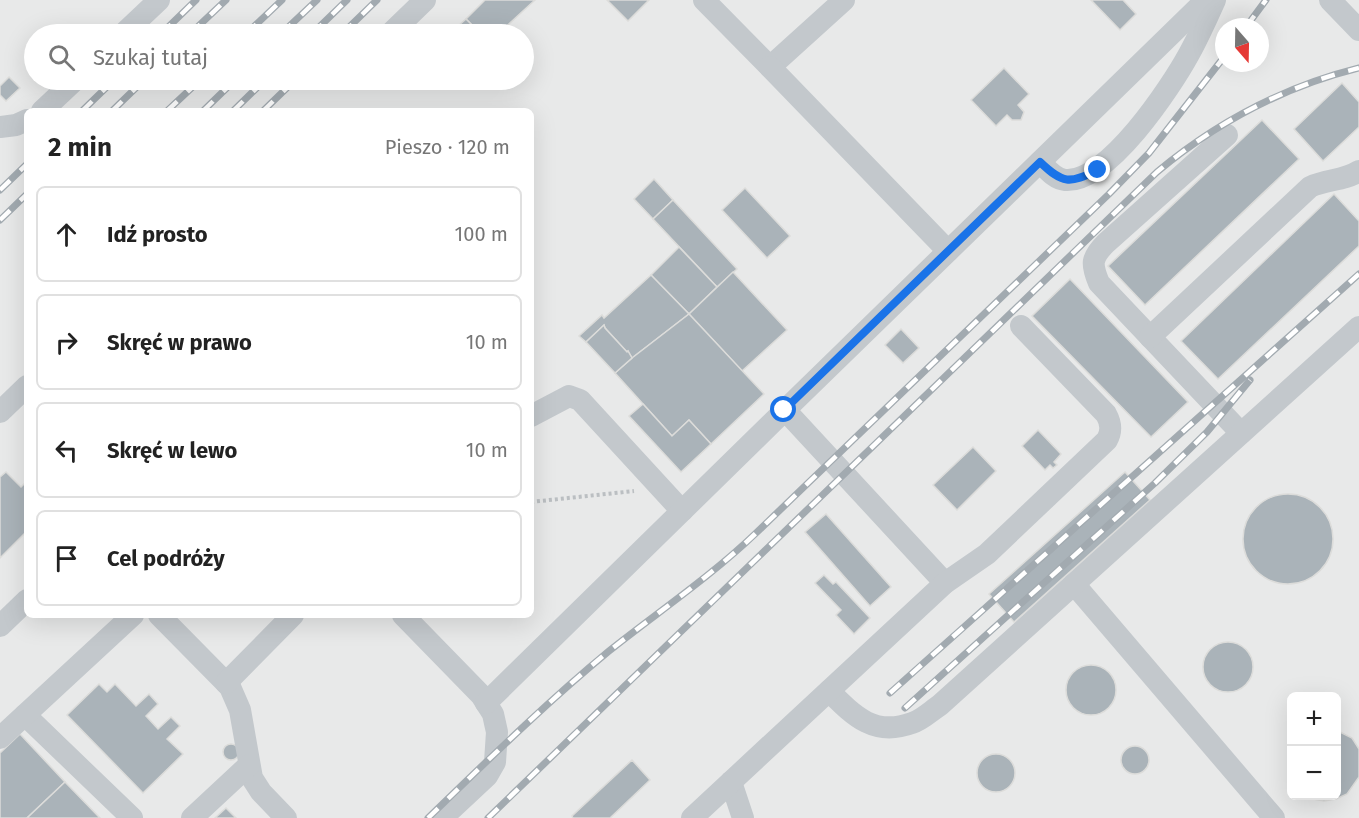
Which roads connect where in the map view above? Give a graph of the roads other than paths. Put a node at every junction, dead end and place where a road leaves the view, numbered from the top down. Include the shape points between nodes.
1 (159, 0) edge
2 (425, 0) edge
3 (704, 0) edge
4 (844, 0) edge
5 (1206, 0) edge
6 (1215, 0) edge
7 (1330, 0) edge
8 (134, 24) edge
9 (400, 24) edge
10 (1359, 30) edge
11 (770, 67) junction
12 (64, 90) edge
13 (45, 108) edge
14 (24, 121) edge
15 (0, 127) edge
16 (1227, 135) dead end
17 (1040, 162) junction
18 (1359, 171) edge
19 (948, 251) junction
20 (1021, 326) dead end
21 (1359, 327) edge
22 (1150, 337) junction
23 (24, 389) edge
24 (558, 400) junction
25 (784, 410) junction
26 (0, 412) edge
27 (534, 414) edge
28 (534, 422) edge
29 (1241, 433) junction
30 (682, 510) junction
31 (945, 583) junction
32 (1074, 584) junction
33 (24, 603) edge
34 (130, 618) edge
35 (162, 618) edge
36 (290, 618) edge
37 (406, 618) edge
38 (0, 626) edge
39 (226, 683) junction
40 (829, 692) junction
41 (486, 703) junction
42 (25, 715) junction
43 (0, 738) edge
44 (249, 765) junction
45 (731, 782) junction
46 (132, 818) edge
47 (192, 818) edge
48 (286, 818) edge
49 (442, 818) edge
50 (692, 818) edge
51 (743, 818) edge
52 (1274, 818) edge

1 - 8 lane
2 - 9 lane
3 - 11 lane
4 - 11 lane
5 - 17 lane
6 - 17 lane via 1160,101 1098,170 1065,180 1055,177
7 - 10 lane
11 - 19 lane
12 - 13 lane
14 - 15 lane
16 - 22 lane via 1095,253 1093,268 1099,283
17 - 19 lane
18 - 22 lane via 1310,187
19 - 25 lane
20 - 31 lane via 1106,414 1110,434 987,554
21 - 29 lane
22 - 29 lane
23 - 26 lane
24 - 27 lane
24 - 28 lane
24 - 30 lane via 570,396 579,400
25 - 30 lane
25 - 31 lane
29 - 32 lane
30 - 41 lane
31 - 40 lane
32 - 40 lane via 940,705 913,723 890,728 872,726 854,717
32 - 52 lane
33 - 38 lane
34 - 42 lane
35 - 39 lane
36 - 39 lane
37 - 41 lane
39 - 44 lane via 240,710
40 - 45 lane
41 - 49 lane via 498,732 495,762 487,776
42 - 43 lane
42 - 46 lane
44 - 47 lane
44 - 48 lane via 261,792
45 - 50 lane
45 - 51 lane

